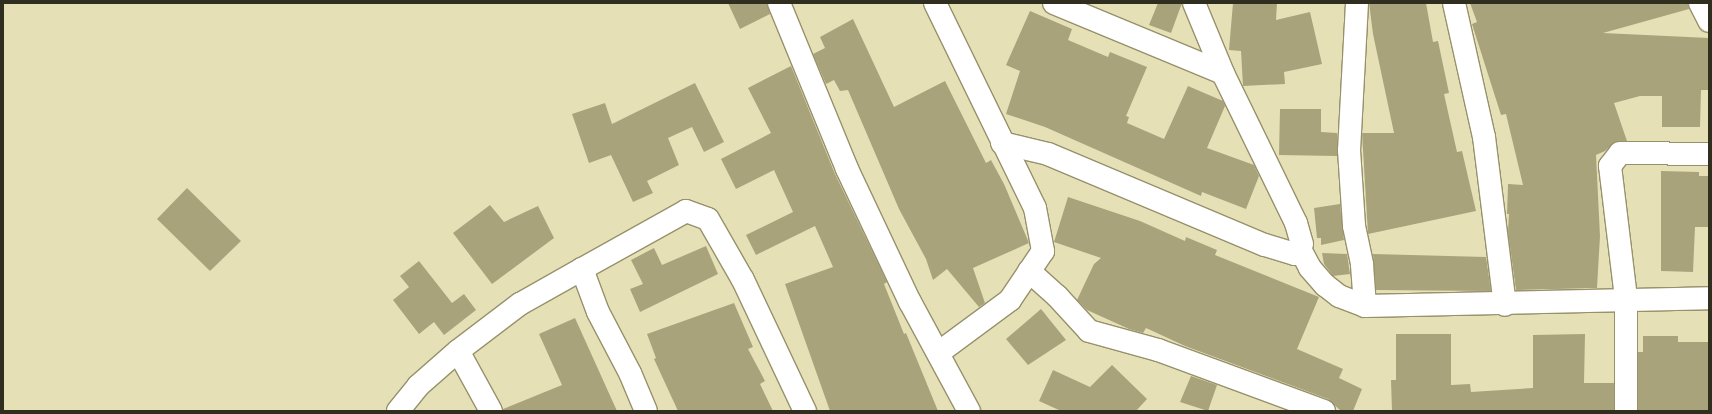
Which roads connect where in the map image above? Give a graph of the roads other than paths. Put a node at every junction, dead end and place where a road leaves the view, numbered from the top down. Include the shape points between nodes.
1 (779, 3) edge
2 (935, 3) edge
3 (1054, 3) edge
4 (1194, 3) edge
5 (1357, 3) edge
6 (1454, 3) edge
7 (1700, 3) edge
8 (1709, 21) edge
9 (1223, 73) junction
10 (1002, 143) junction
11 (1709, 154) edge
12 (1300, 250) junction
13 (582, 269) junction
14 (1029, 271) junction
15 (1626, 298) junction
16 (1709, 298) edge
17 (1505, 305) junction
18 (1365, 306) junction
19 (458, 351) junction
20 (938, 353) junction
21 (398, 411) edge
22 (491, 411) edge
23 (646, 411) edge
24 (805, 411) edge
25 (969, 411) edge
26 (1324, 411) edge
27 (1626, 411) edge

1 - 20 street via 847,169 910,302
2 - 10 street
3 - 9 street
4 - 9 street
5 - 18 street via 1349,150 1354,226 1362,265
6 - 17 street via 1484,137
7 - 8 street
9 - 12 street via 1296,223 1302,244
10 - 12 street via 1048,154 1265,245 1295,254
10 - 14 street via 1035,208 1043,251
11 - 15 street via 1620,153 1613,159 1610,166
12 - 18 street via 1310,268 1325,285 1339,296
13 - 19 street via 520,304
13 - 23 street via 598,312 630,373
13 - 24 street via 686,211 708,219 743,280
14 - 20 street via 1010,300
14 - 26 street via 1089,330 1158,350
15 - 16 street
15 - 17 street
15 - 27 street
17 - 18 street
19 - 21 street via 418,386
19 - 22 street
20 - 25 street

